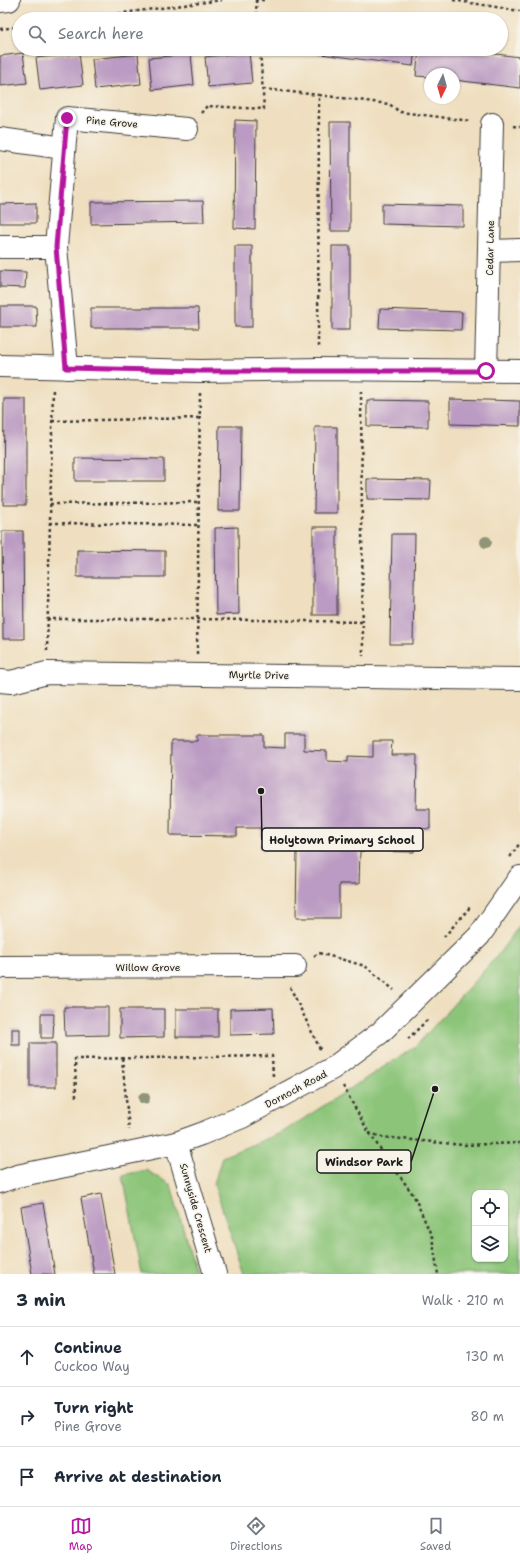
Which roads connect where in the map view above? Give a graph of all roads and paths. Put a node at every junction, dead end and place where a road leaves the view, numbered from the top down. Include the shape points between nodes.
1 (9, 0) edge
2 (222, 0) edge
3 (255, 0) edge
4 (265, 0) edge
5 (453, 0) edge
6 (0, 2) edge
7 (520, 11) edge
8 (130, 12) edge
9 (256, 12) edge
10 (12, 28) edge
11 (0, 29) edge
12 (261, 56) edge
13 (263, 89) junction
14 (319, 95) junction
15 (492, 124) junction
16 (520, 127) edge
17 (187, 129) joint
18 (0, 139) edge
19 (64, 148) junction
20 (0, 247) edge
21 (56, 247) junction
22 (520, 250) edge
23 (490, 251) junction
24 (0, 366) edge
25 (60, 368) junction
26 (318, 370) junction
27 (360, 370) junction
28 (200, 371) junction
29 (486, 371) junction
30 (520, 371) edge
31 (200, 418) junction
32 (52, 421) junction
33 (199, 502) junction
34 (50, 504) junction
35 (50, 523) junction
36 (199, 525) junction
37 (198, 619) junction
38 (47, 620) junction
39 (364, 622) junction
40 (47, 673) junction
41 (197, 674) junction
42 (362, 677) junction
43 (520, 679) edge
44 (4, 685) edge
45 (520, 843) edge
46 (515, 868) edge
47 (476, 900) dead end
48 (441, 940) dead end
49 (295, 966) junction
50 (0, 967) edge
51 (411, 1004) junction
52 (327, 1045) dead end
53 (320, 1049) junction
54 (315, 1053) dead end
55 (122, 1058) junction
56 (333, 1068) junction
57 (280, 1074) dead end
58 (266, 1081) dead end
59 (279, 1086) junction
60 (76, 1097) dead end
61 (136, 1128) dead end
62 (129, 1130) junction
63 (121, 1132) dead end
64 (369, 1133) junction
65 (520, 1142) edge
66 (176, 1143) junction
67 (0, 1182) edge
68 (215, 1274) edge
69 (438, 1274) edge

1 - 6 street
2 - 8 path
3 - 4 path
3 - 9 path
5 - 7 path
10 - 11 path
12 - 13 path
13 - 14 path
13 - 17 path via 264,108 207,106
14 - 15 path via 389,104 400,112
14 - 26 path
15 - 16 path
15 - 23 street, Cedar Lane
17 - 19 street, Pine Grove via 67,118
18 - 19 street
19 - 21 street, Pine Grove
20 - 21 street
21 - 25 street, Pine Grove
22 - 23 street
23 - 29 street, Cedar Lane
24 - 25 street
25 - 28 street
25 - 32 path
26 - 27 street
26 - 28 street
27 - 29 street
27 - 39 path
28 - 31 path
29 - 30 street
31 - 32 path
31 - 33 path
32 - 34 path
33 - 34 path
33 - 36 path
34 - 35 path
35 - 36 path
35 - 38 path
36 - 37 path
37 - 38 path
37 - 39 path
37 - 41 path
38 - 40 path
39 - 42 path
40 - 41 street, Myrtle Drive
40 - 44 street, Myrtle Drive
41 - 42 street, Myrtle Drive
42 - 43 street, Myrtle Drive
45 - 46 path
46 - 51 street, Dornoch Road via 478,936
47 - 48 path
49 - 50 street, Willow Grove
49 - 51 path via 319,953 365,966
49 - 53 path via 290,987
51 - 56 street, Dornoch Road via 380,1033
52 - 53 path
53 - 54 path
53 - 56 path
55 - 59 path via 272,1056
55 - 60 path via 75,1059
55 - 62 path
56 - 59 street, Dornoch Road
56 - 64 path
57 - 59 path
58 - 59 path
59 - 66 street, Dornoch Road via 242,1117
61 - 62 path
62 - 63 path
64 - 65 path via 382,1137 463,1145
64 - 69 path via 414,1196 432,1237
66 - 67 street, Dornoch Road via 17,1176
66 - 68 street, Sunnyside Crescent

